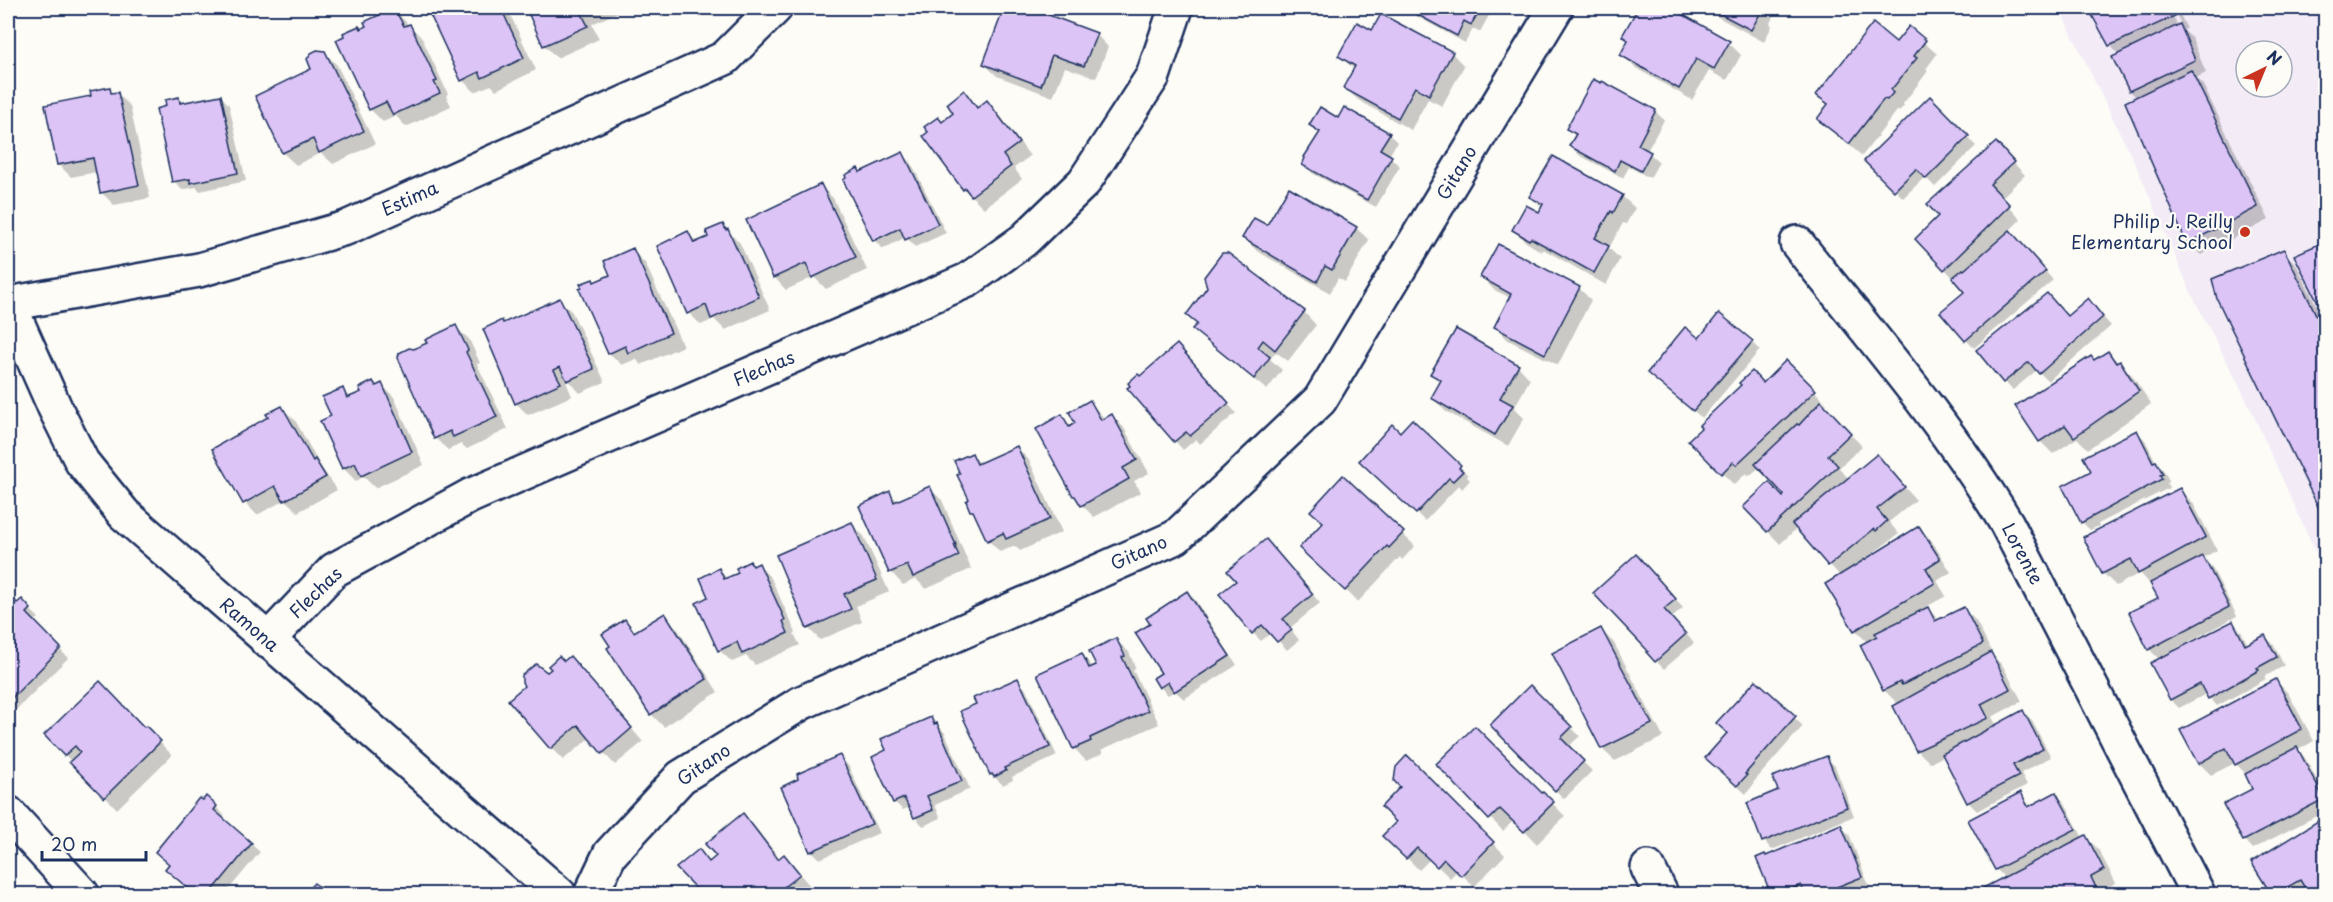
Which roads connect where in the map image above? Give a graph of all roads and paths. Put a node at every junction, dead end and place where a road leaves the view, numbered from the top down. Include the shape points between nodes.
1 (775, 8) edge
2 (1176, 8) edge
3 (1556, 8) edge
4 (1797, 243) dead end
5 (8, 303) edge
6 (267, 641) junction
7 (8, 813) edge
8 (82, 894) edge
9 (559, 894) edge
10 (591, 894) edge
11 (2198, 894) edge

1 - 5 street, Estima via 725,58 346,228 199,270
2 - 6 street, Flechas via 1153,76 1084,182 1024,240 968,280 470,496 334,570
3 - 10 street, Gitano via 1320,400 1176,537 801,703 681,777 610,854
4 - 11 street, Lorente via 1978,475
5 - 6 street, Ramona via 82,462 124,514
6 - 9 street, Ramona
7 - 8 street

